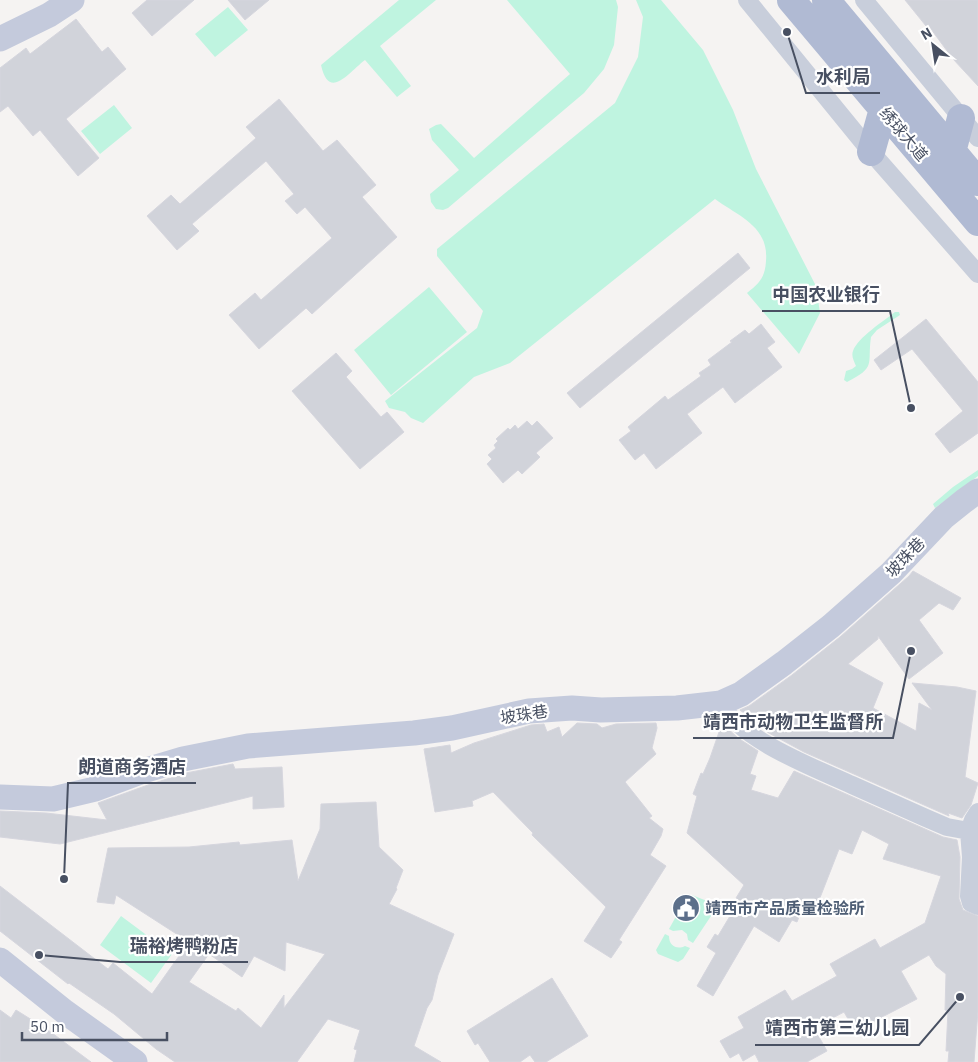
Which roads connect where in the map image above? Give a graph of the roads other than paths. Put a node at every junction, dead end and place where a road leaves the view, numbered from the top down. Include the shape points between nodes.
1 (72, 0) edge
2 (747, 0) edge
3 (791, 0) edge
4 (826, 0) edge
5 (864, 0) edge
6 (0, 40) edge
7 (883, 109) junction
8 (969, 128) edge
9 (871, 152) junction
10 (952, 152) junction
11 (978, 182) edge
12 (978, 222) edge
13 (978, 274) edge
14 (978, 492) edge
15 (721, 704) junction
16 (0, 797) edge
17 (978, 812) edge
18 (969, 831) junction
19 (978, 906) edge
20 (0, 960) edge
21 (0, 977) edge
22 (110, 1062) edge
23 (135, 1062) edge

1 - 6 street
2 - 9 street
3 - 7 main road, 绣球大道
4 - 10 main road, 绣球大道
5 - 8 street
7 - 9 main road
7 - 12 main road, 绣球大道
8 - 10 main road
9 - 13 street
10 - 11 main road, 绣球大道
14 - 15 street, 坡珠巷 via 944,517 891,573 831,626 784,664
15 - 16 street, 坡珠巷 via 529,711 414,733 248,746 183,759 95,789 53,799
15 - 18 street via 739,726 784,755 947,827
17 - 18 street
18 - 19 street via 969,896 970,902
20 - 23 street
21 - 22 street

